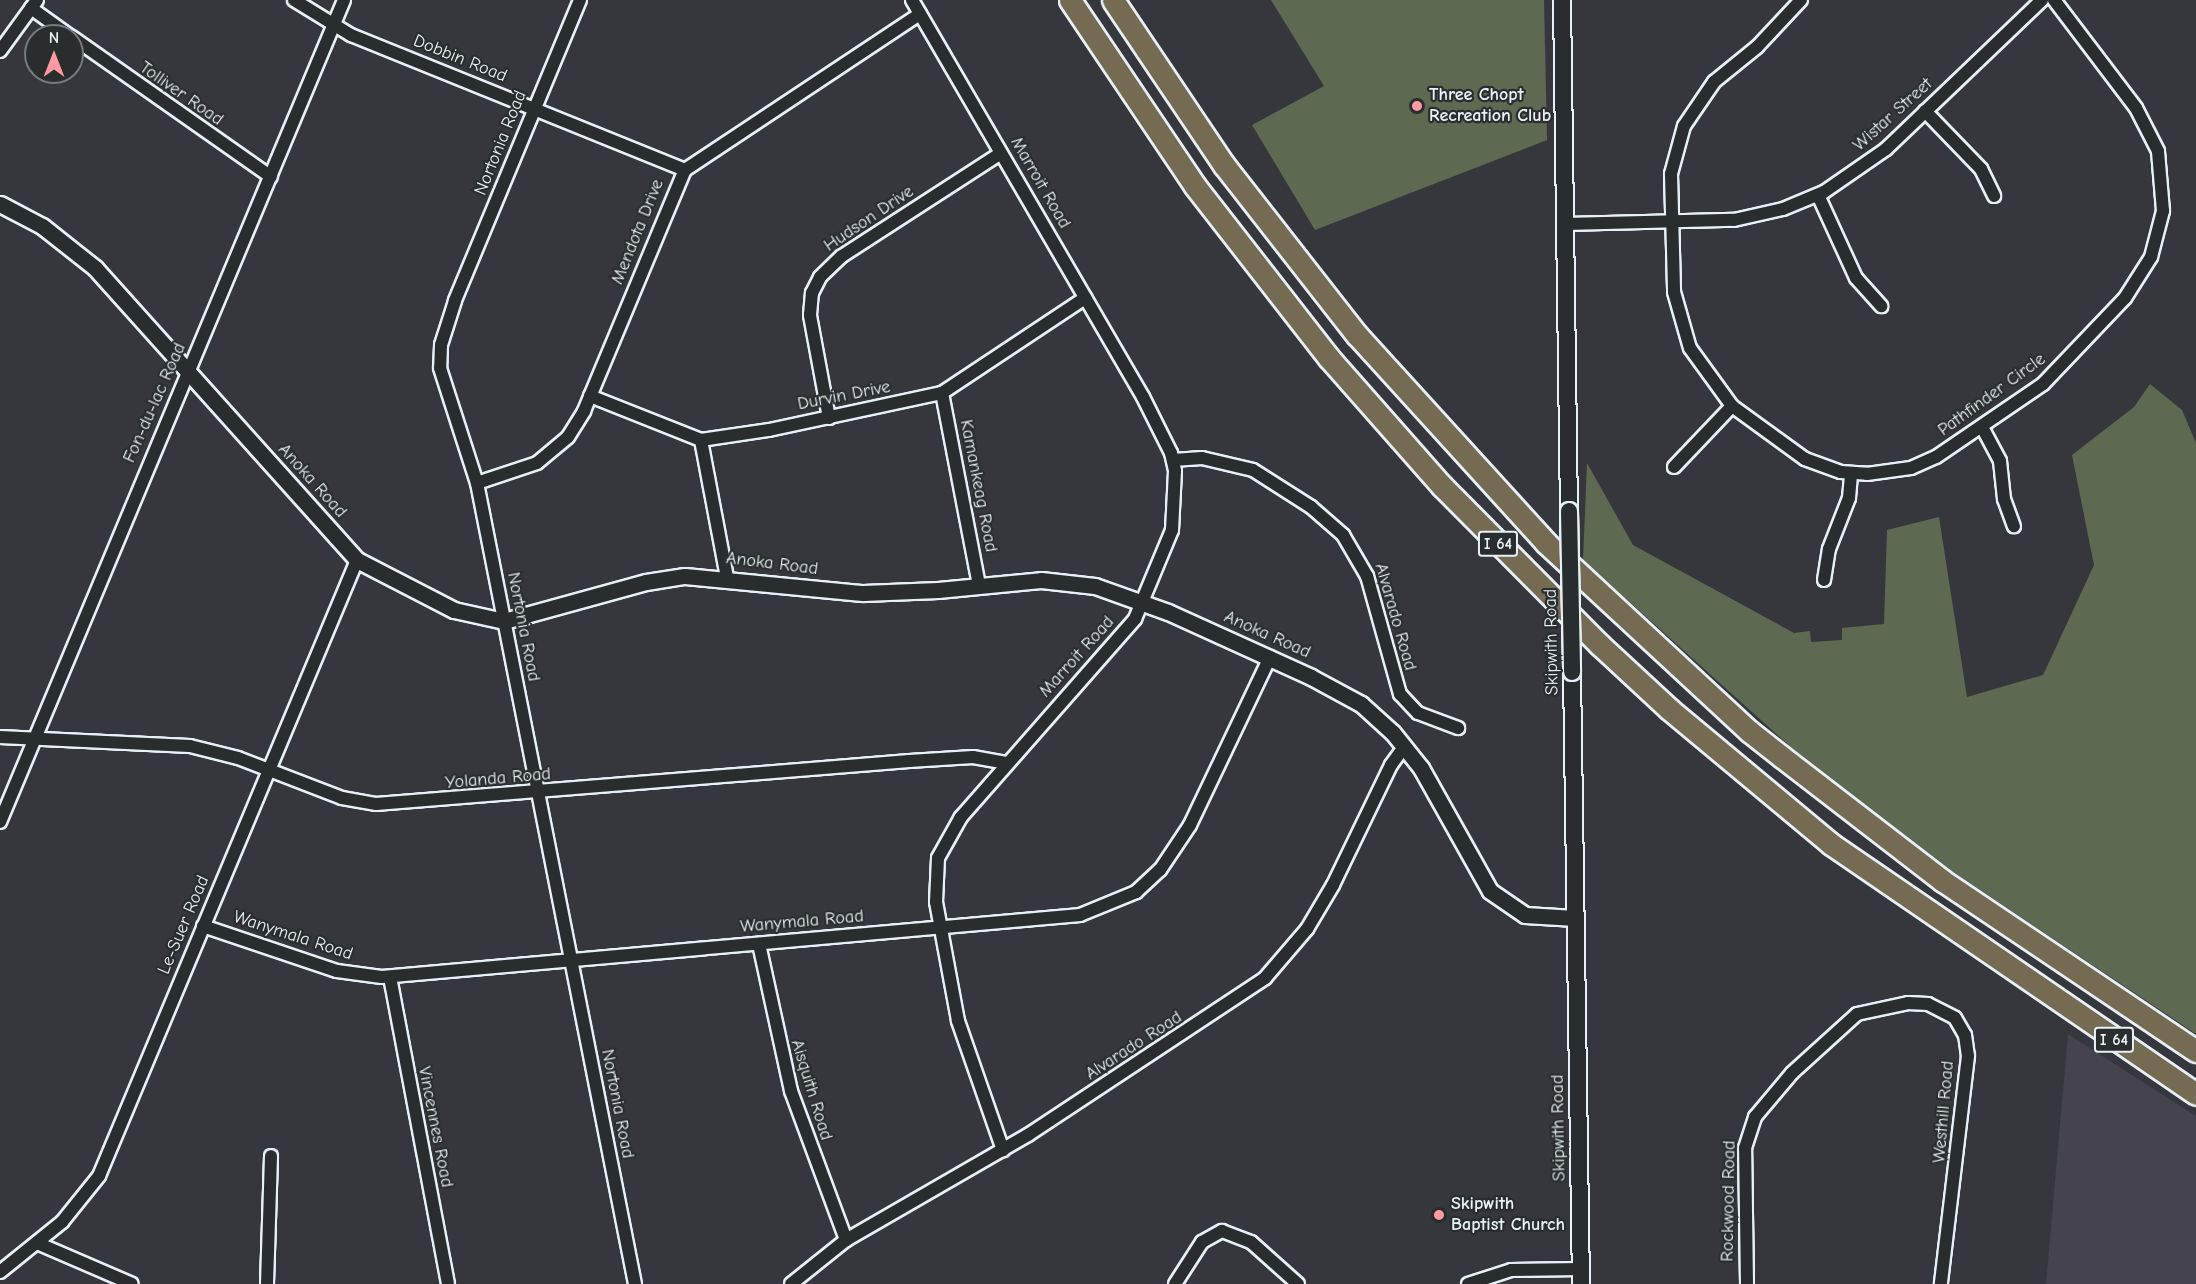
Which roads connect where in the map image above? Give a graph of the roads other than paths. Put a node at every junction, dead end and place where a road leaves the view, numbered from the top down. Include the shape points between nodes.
1 (294, 0) edge
2 (344, 0) edge
3 (580, 0) edge
4 (912, 0) edge
5 (1070, 0) edge
6 (1113, 0) edge
7 (1562, 0) edge
8 (1801, 0) edge
9 (2042, 0) edge
10 (2054, 0) edge
11 (34, 4) edge
12 (920, 14) junction
13 (56, 24) edge
14 (333, 27) junction
15 (84, 46) edge
16 (0, 51) edge
17 (535, 109) junction
18 (1925, 111) junction
19 (1001, 153) junction
20 (685, 170) junction
21 (271, 177) junction
22 (1818, 195) junction
23 (1994, 196) dead end
24 (0, 204) edge
25 (1671, 222) junction
26 (1565, 224) junction
27 (1085, 298) junction
28 (1881, 306) dead end
29 (189, 372) junction
30 (942, 393) junction
31 (590, 396) junction
32 (1732, 406) junction
33 (829, 418) junction
34 (1982, 427) junction
35 (701, 440) junction
36 (1173, 460) junction
37 (1674, 467) dead end
38 (1851, 473) junction
39 (477, 483) junction
40 (2014, 526) dead end
41 (357, 560) junction
42 (727, 578) junction
43 (1824, 580) dead end
44 (979, 586) junction
45 (1141, 601) junction
46 (504, 621) junction
47 (1270, 657) junction
48 (1458, 728) dead end
49 (0, 737) edge
50 (35, 738) junction
51 (1404, 747) junction
52 (1007, 763) junction
53 (267, 770) junction
54 (537, 793) junction
55 (0, 822) edge
56 (1575, 918) junction
57 (203, 926) junction
58 (940, 929) junction
59 (759, 944) junction
60 (570, 960) junction
61 (390, 977) junction
62 (1853, 1017) joint
63 (2196, 1052) edge
64 (2196, 1095) edge
65 (1003, 1150) junction
66 (271, 1156) dead end
67 (846, 1240) junction
68 (37, 1243) junction
69 (0, 1272) edge
70 (1581, 1276) edge
71 (132, 1284) edge
72 (267, 1284) edge
73 (448, 1284) edge
74 (635, 1284) edge
75 (791, 1284) edge
76 (1175, 1284) edge
77 (1298, 1284) edge
78 (1468, 1284) edge
79 (1747, 1284) edge
80 (1941, 1284) edge

1 - 14 street, Dobbin Road
2 - 14 street, Fon-du-lac Road
3 - 17 street, Nortonia Road
4 - 12 street, Marroit Road
5 - 64 highway, I 64 via 1195,186 1329,358 1442,486 1600,645 1669,710 1832,844
6 - 63 highway, I 64 via 1243,190 1357,335 1546,543 1749,731 1817,785 1943,881
7 - 26 main road, Skipwith Road
8 - 25 street, Pathfinder Circle via 1757,47 1714,82 1692,111 1676,147 1671,174
9 - 18 street, Wistar Street
10 - 34 street, Pathfinder Circle via 2150,132 2162,172 2161,227 2146,267 2103,322 2043,384
11 - 13 street, Tolliver Road
11 - 16 street
12 - 19 street, Marroit Road
12 - 20 street, Mendota Drive
14 - 17 street, Dobbin Road
14 - 21 street, Fon-du-lac Road
15 - 21 street, Tolliver Road
17 - 20 street, Dobbin Road
17 - 39 street, Nortonia Road via 441,345 443,386 470,453
18 - 22 street, Wistar Street via 1875,159
18 - 23 street via 1981,169
19 - 27 street, Marroit Road
19 - 33 street, Hudson Drive via 842,256 820,277 812,293 810,315
20 - 31 street, Mendota Drive
21 - 29 street, Fon-du-lac Road
22 - 25 street, Wistar Street via 1756,216
22 - 28 street via 1856,278
24 - 29 street, Anoka Road via 42,226 88,261
25 - 26 street, Wistar Street
25 - 32 street, Pathfinder Circle via 1674,292 1682,326 1698,363
26 - 56 main road, Skipwith Road, bridge
27 - 30 street, Durvin Drive
27 - 36 street, Marroit Road via 1161,429
29 - 41 street, Anoka Road
29 - 50 street, Fon-du-lac Road
30 - 33 street, Durvin Drive
30 - 44 street, Kamankeag Road
31 - 35 street
31 - 39 street, Mendota Drive via 558,449 524,469
32 - 37 street
32 - 38 street, Pathfinder Circle via 1805,459
33 - 35 street, Durvin Drive
34 - 38 street, Pathfinder Circle via 1911,468
34 - 40 street via 2000,460 2004,498
35 - 42 street
36 - 45 street, Marroit Road via 1172,530
36 - 48 street, Alvarado Road via 1202,458 1253,470 1311,507 1343,535 1367,576 1400,694 1418,713
38 - 43 street via 1849,498 1829,549
39 - 46 street, Nortonia Road
41 - 46 street, Anoka Road via 454,610
41 - 53 street, Le-Suer Road
42 - 44 street, Anoka Road via 863,593
42 - 46 street, Anoka Road via 674,576
44 - 45 street, Anoka Road via 1056,580 1095,586
45 - 47 street, Anoka Road
45 - 52 street, Marroit Road via 1135,619
46 - 54 street, Nortonia Road
47 - 51 street, Anoka Road via 1360,704
47 - 58 street, Wanymala Road via 1190,825 1160,870 1136,892 1080,915
49 - 50 street, Yolanda Road
50 - 53 street, Yolanda Road via 190,746
50 - 55 street, Fon-du-lac Road
51 - 56 street, Anoka Road via 1421,768 1490,891 1525,915
51 - 65 street, Alvarado Road via 1385,776 1333,885 1307,929 1279,965 1208,1019
52 - 54 street, Yolanda Road via 973,757 909,761
52 - 58 street, Marroit Road via 961,817 939,853 935,889
53 - 54 street, Yolanda Road via 342,798 376,804
53 - 57 street, Le-Suer Road
54 - 60 street, Nortonia Road
56 - 70 main road, Skipwith Road
57 - 61 street, Wanymala Road via 337,971
57 - 68 street, Le-Suer Road via 99,1176 76,1208
58 - 59 street, Wanymala Road
58 - 65 street, Marroit Road via 958,1021
59 - 60 street, Wanymala Road
59 - 67 street, Aisquith Road via 790,1092
60 - 61 street, Wanymala Road
60 - 74 street, Nortonia Road
61 - 73 street, Vincennes Road
62 - 79 street, Rockwood Road via 1792,1073 1763,1106 1748,1132
62 - 80 street, Westhill Road via 1884,1006 1928,1004 1955,1018 1965,1035 1967,1083
65 - 67 street, Alvarado Road
66 - 72 street
67 - 75 street, Alvarado Road
68 - 69 street, Le-Suer Road
68 - 71 street
70 - 78 street via 1511,1270
76 - 77 street via 1202,1242 1222,1231 1251,1242

